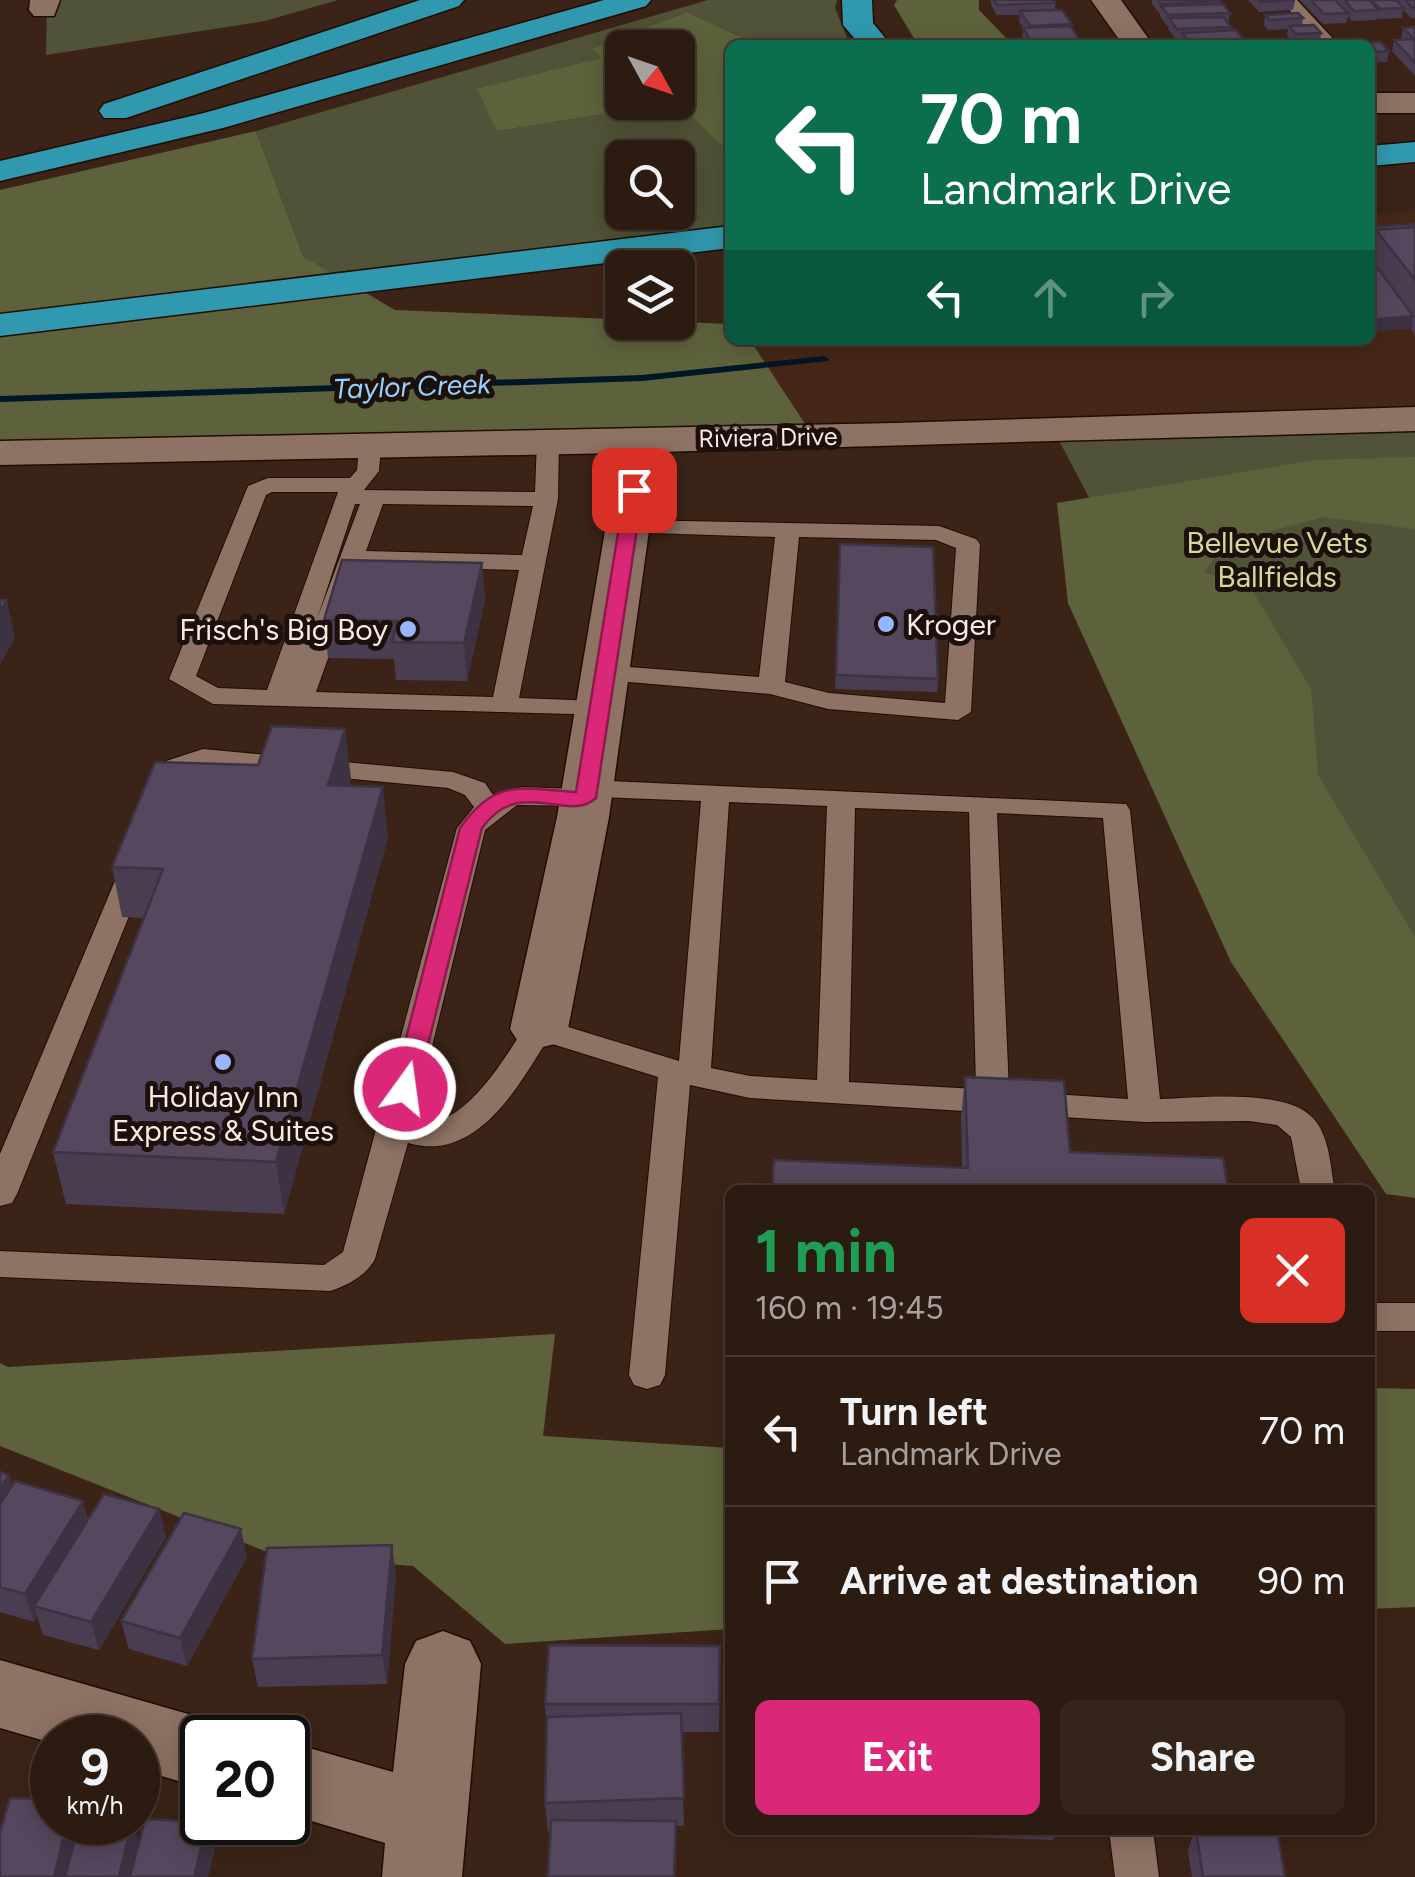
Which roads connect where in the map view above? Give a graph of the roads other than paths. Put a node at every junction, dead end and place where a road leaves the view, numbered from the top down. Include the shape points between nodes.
1 (449, 0) edge
2 (539, 0) edge
3 (636, 0) edge
4 (856, 0) edge
5 (1106, 0) edge
6 (1288, 0) edge
7 (872, 40) edge
8 (1134, 40) edge
9 (1326, 40) edge
10 (90, 120) junction
11 (0, 140) edge
12 (1415, 152) edge
13 (1375, 156) edge
14 (0, 171) edge
15 (1415, 179) edge
16 (1375, 182) edge
17 (725, 238) edge
18 (0, 325) edge
19 (1415, 419) edge
20 (641, 439) junction
21 (548, 441) junction
22 (370, 446) junction
23 (0, 453) edge
24 (358, 493) junction
25 (546, 499) junction
26 (628, 528) junction
27 (788, 530) junction
28 (353, 558) junction
29 (533, 563) junction
30 (771, 686) junction
31 (601, 691) junction
32 (288, 698) junction
33 (504, 706) junction
34 (586, 793) junction
35 (716, 793) junction
36 (840, 798) junction
37 (983, 804) junction
38 (487, 806) junction
39 (538, 1028) junction
40 (685, 1073) junction
41 (833, 1092) junction
42 (993, 1102) junction
43 (1146, 1111) junction
44 (396, 1126) junction
45 (1317, 1185) edge
46 (0, 1194) edge
47 (0, 1264) edge
48 (1375, 1317) edge
49 (1415, 1318) edge
50 (647, 1374) dead end
51 (443, 1664) dead end
52 (0, 1694) edge
53 (180, 1747) edge
54 (310, 1789) edge
55 (1132, 1835) edge
56 (426, 1848) edge
57 (1137, 1877) edge

1 - 10 highway
2 - 10 highway
3 - 14 highway via 212,122
4 - 7 highway via 858,25
5 - 8 street
6 - 9 lane
10 - 11 highway
12 - 13 highway
15 - 16 highway
17 - 18 highway
19 - 20 street, Riviera Drive
20 - 21 street, Riviera Drive
20 - 26 street
21 - 22 street, Riviera Drive
21 - 25 lane
22 - 23 street, Riviera Drive
22 - 24 lane
24 - 25 lane
24 - 28 lane
24 - 32 lane
24 - 32 lane via 268,485 256,492 182,680 213,696
25 - 29 lane
26 - 27 lane
26 - 31 street
27 - 30 lane
27 - 30 lane via 939,533 968,544 958,712 828,701
28 - 29 lane
28 - 32 lane
29 - 33 lane
30 - 31 lane
31 - 33 lane
31 - 34 street
32 - 33 lane
34 - 35 lane
34 - 38 lane via 512,795
34 - 39 street
35 - 36 lane
35 - 40 lane
36 - 37 lane
36 - 41 lane
37 - 42 lane
37 - 43 lane via 1116,810
38 - 44 lane via 471,828
38 - 46 lane via 474,789 453,780 203,757 176,767
39 - 40 lane
39 - 44 lane via 492,1101 440,1136 415,1137
40 - 41 lane via 750,1087
40 - 50 lane
41 - 42 lane
42 - 43 lane
43 - 45 lane via 1276,1111 1299,1123
44 - 47 lane via 358,1259 330,1278
48 - 49 lane
51 - 56 street
52 - 53 street
54 - 56 street
55 - 57 lane

